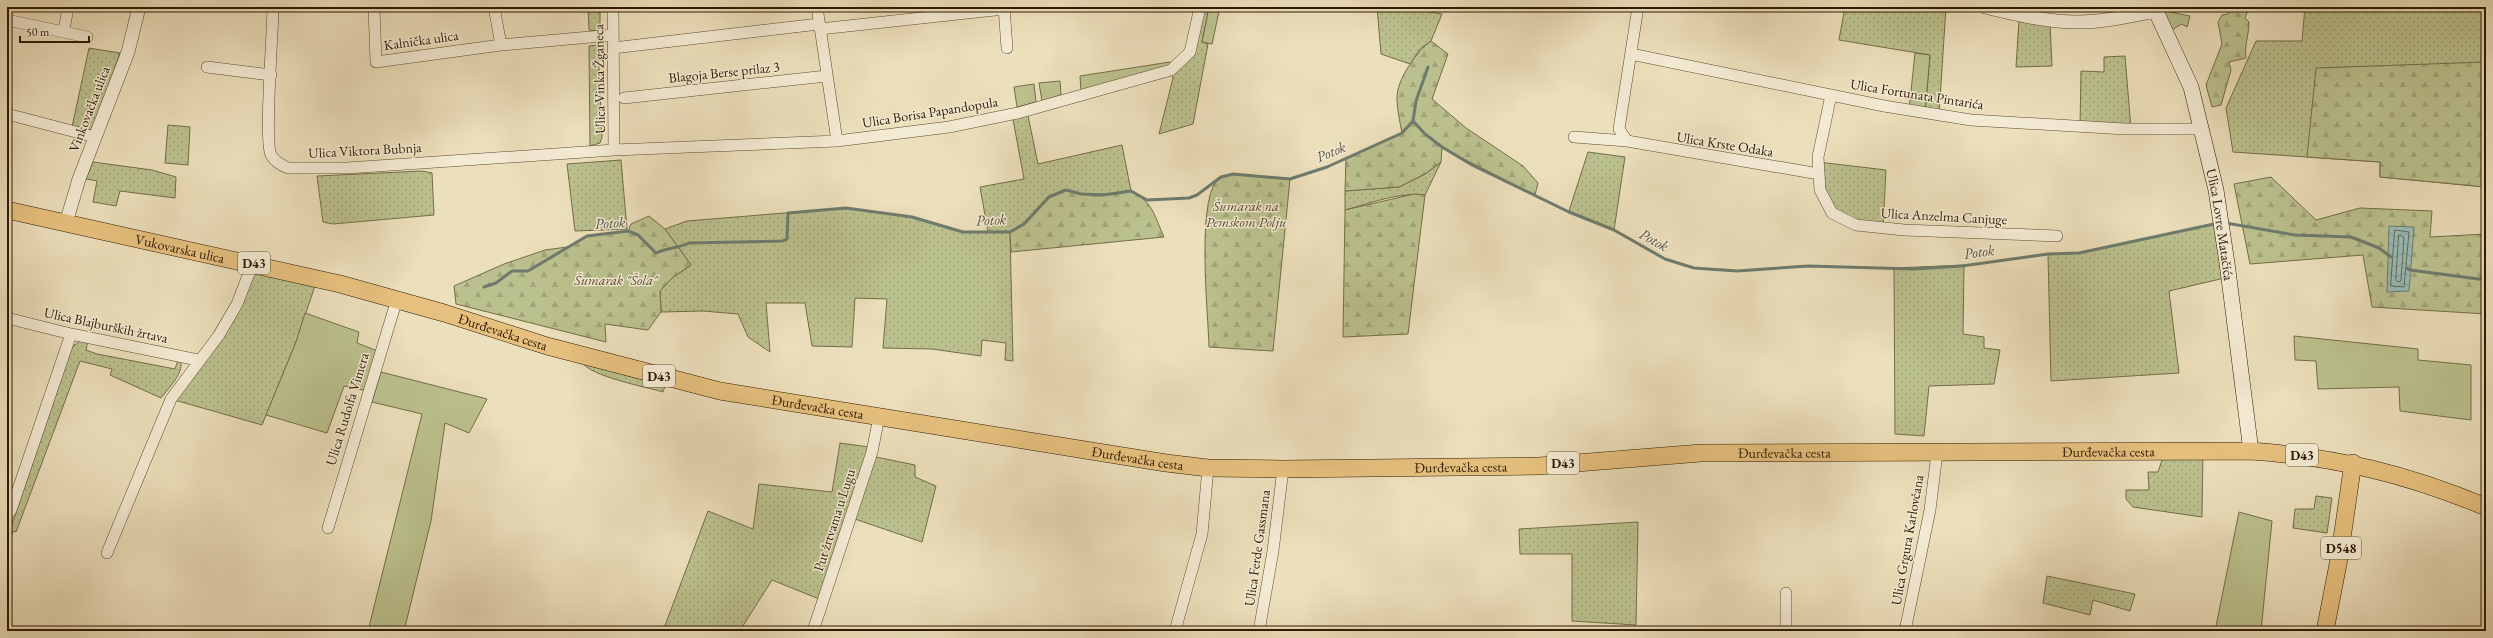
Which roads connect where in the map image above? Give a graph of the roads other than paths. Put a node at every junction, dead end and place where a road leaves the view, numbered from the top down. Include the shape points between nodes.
1 (68, 7) edge
2 (140, 7) edge
3 (273, 7) edge
4 (494, 7) edge
5 (613, 7) edge
6 (817, 7) edge
7 (1200, 7) edge
8 (1638, 7) edge
9 (1985, 7) edge
10 (374, 8) dead end
11 (1004, 8) edge
12 (2155, 9) edge
13 (7, 20) edge
14 (820, 26) junction
15 (64, 31) junction
16 (613, 35) junction
17 (86, 37) dead end
18 (500, 45) junction
19 (613, 48) junction
20 (1007, 48) dead end
21 (1631, 54) junction
22 (208, 67) dead end
23 (271, 75) junction
24 (827, 76) junction
25 (1831, 95) junction
26 (624, 98) dead end
27 (7, 114) edge
28 (2202, 129) junction
29 (95, 137) junction
30 (1574, 137) dead end
31 (837, 141) junction
32 (1627, 141) junction
33 (614, 150) junction
34 (1819, 174) junction
35 (7, 210) edge
36 (66, 223) junction
37 (2057, 236) dead end
38 (254, 263) junction
39 (397, 299) junction
40 (444, 313) joint
41 (7, 318) edge
42 (71, 334) junction
43 (198, 360) junction
44 (879, 417) junction
45 (2251, 451) junction
46 (1937, 453) junction
47 (2353, 463) junction
48 (1208, 468) junction
49 (1283, 469) junction
50 (2379, 470) junction
51 (2348, 495) junction
52 (2486, 507) edge
53 (7, 515) edge
54 (328, 528) dead end
55 (107, 553) dead end
56 (1786, 593) dead end
57 (813, 631) edge
58 (1176, 631) edge
59 (1259, 631) edge
60 (1786, 631) edge
61 (1905, 631) edge
62 (2324, 631) edge

1 - 15 street
2 - 29 street, Vinkovačka ulica via 128,52
3 - 23 street, Ulica Viktora Bubnja
4 - 18 street
5 - 16 street, Ulica Vinka Žganeca
6 - 14 street
7 - 31 street, Ulica Borisa Papandopula via 1190,52 1171,70 1129,84 1018,113 935,129
8 - 21 street
9 - 12 street via 2031,17 2077,22 2112,19
10 - 18 street, Kalnička ulica via 376,62
11 - 14 street
11 - 20 street
12 - 28 main road, Ulica Lovre Matačića via 2191,87
13 - 15 street
14 - 19 street
14 - 24 street
15 - 17 street
16 - 18 street, Kalnička ulica
16 - 19 street, Ulica Vinka Žganeca
19 - 33 street, Ulica Vinka Žganeca
21 - 25 street, Ulica Fortunata Pintarića
21 - 32 street via 1620,129
22 - 23 street
23 - 33 street, Ulica Viktora Bubnja via 268,128 271,154 279,164 288,168 347,168
24 - 26 street, Blagoja Berse prilaz 3
24 - 31 street
25 - 28 street, Ulica Fortunata Pintarića via 1971,120 2124,129
25 - 34 street via 1818,157
27 - 29 street
28 - 45 main road, Ulica Lovre Matačića via 2216,190
29 - 36 street, Vinkovačka ulica
30 - 32 street, Ulica Krste Odaka
31 - 33 street, Ulica Borisa Papandopula
32 - 34 street, Ulica Krste Odaka
34 - 37 street, Ulica Anzelma Canjuge via 1820,190 1832,213 1856,225 1904,230
35 - 36 main road, Vukovarska ulica / D43
36 - 38 main road, Vukovarska ulica / D43
38 - 39 main road, Vukovarska ulica / D43
38 - 43 street via 234,311 215,342
39 - 40 main road, Vukovarska ulica / D43
39 - 54 street, Ulica Rudolfa Vimera
40 - 44 main road, Đurđevačka cesta / D43 via 547,346 720,391
41 - 42 street, Ulica Blajburških žrtava
42 - 43 street, Ulica Blajburških žrtava
42 - 53 street via 11,510
43 - 55 street via 171,399
44 - 48 main road, Đurđevačka cesta / D43
44 - 57 street, Put žrtvama u Lugu via 872,452
45 - 46 main road, Đurđevačka cesta / D43
45 - 47 main road, Đurđevačka cesta / D43
46 - 49 main road, Đurđevačka cesta / D43 via 1700,452 1539,466
46 - 61 street, Ulica Grgura Karlovčana via 1930,510
47 - 50 main road, Đurđevačka cesta / D43
47 - 51 main road, D548
48 - 49 main road, Đurđevačka cesta / D43
48 - 58 street via 1202,534
49 - 59 street, Ulica Ferde Gassmana via 1273,551
50 - 51 main road via 2360,480
50 - 52 main road, Đurđevačka cesta / D43
51 - 62 main road, D548 via 2339,559
56 - 60 street

